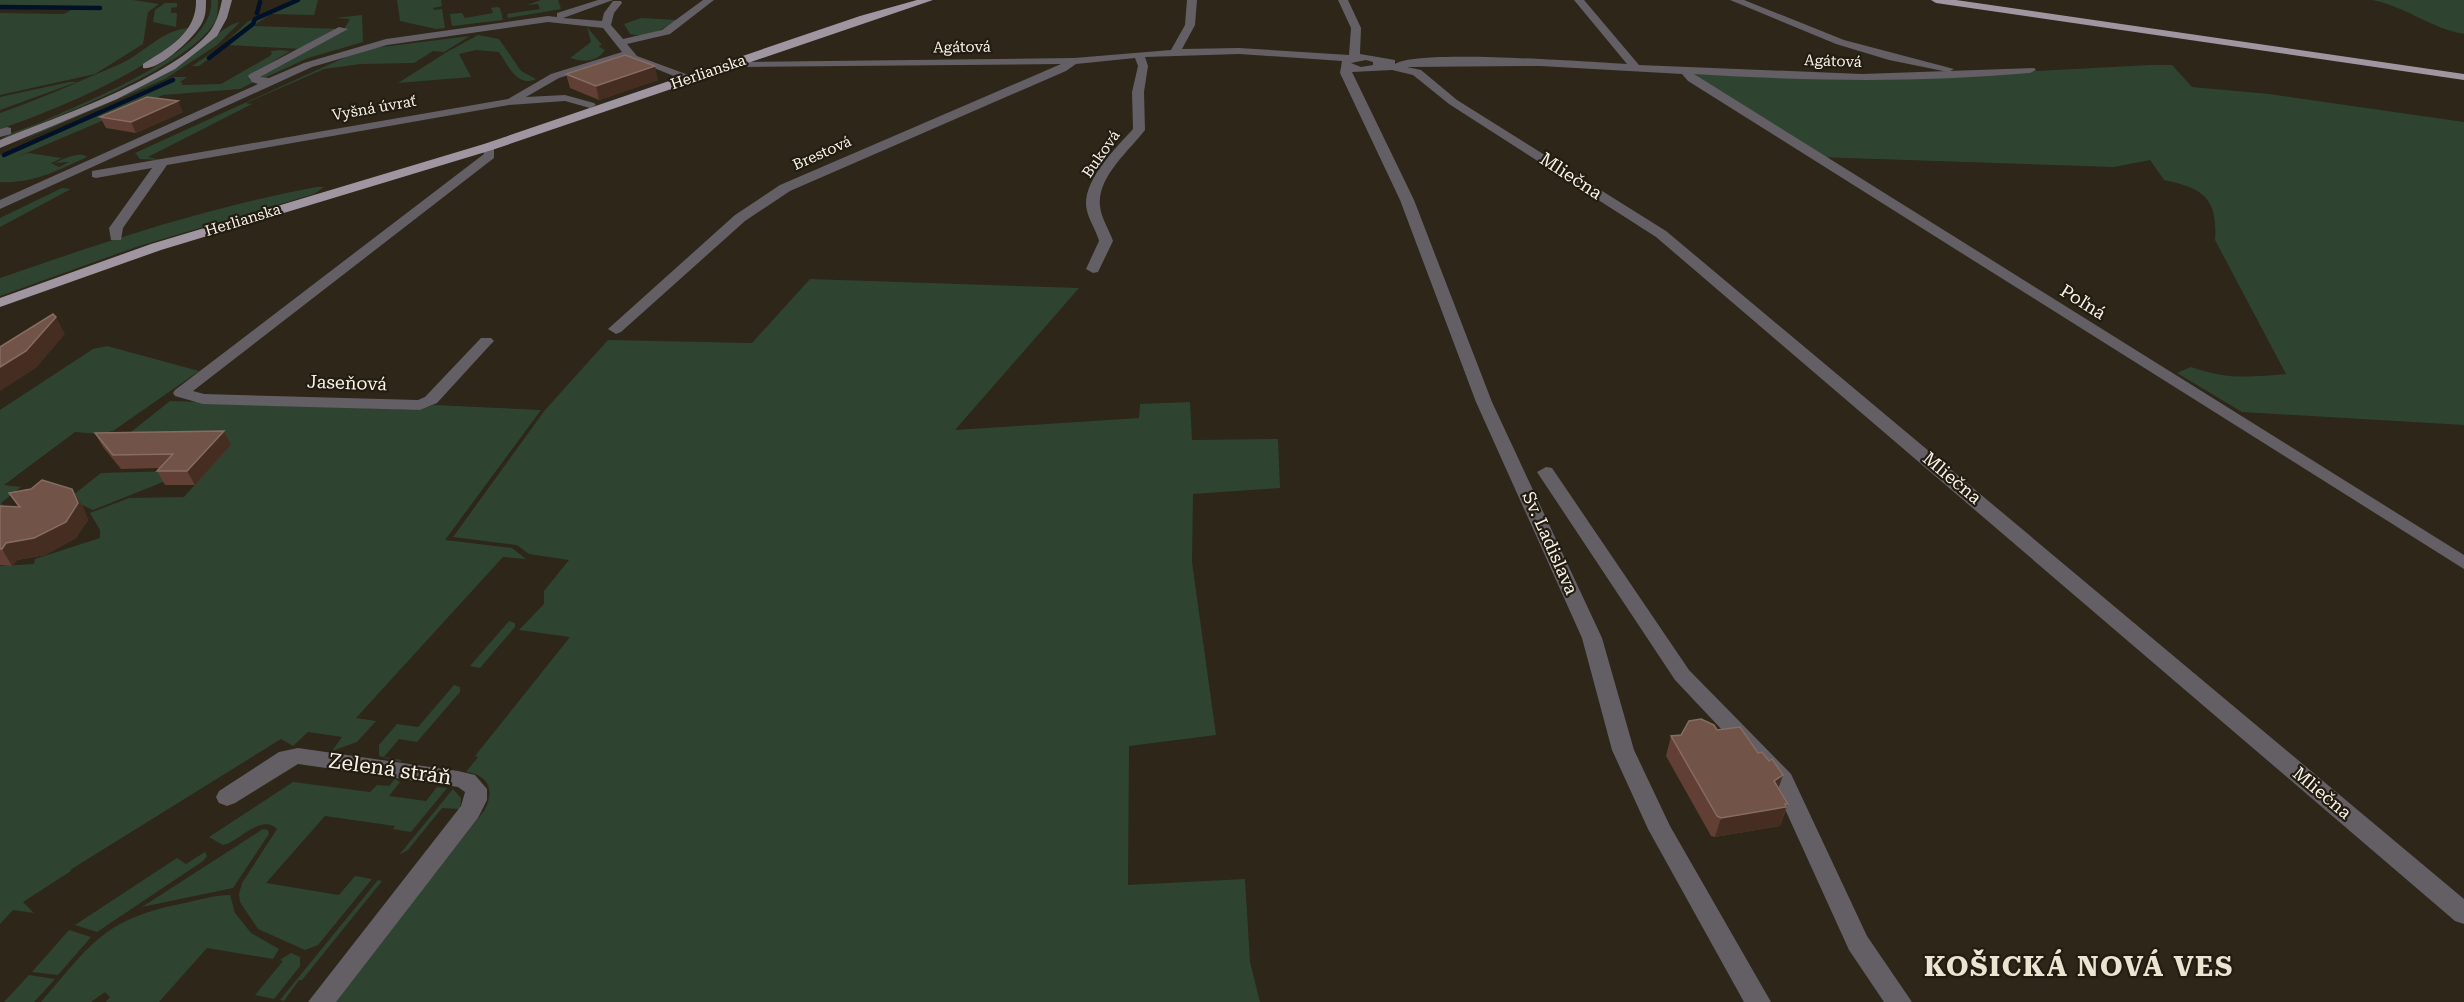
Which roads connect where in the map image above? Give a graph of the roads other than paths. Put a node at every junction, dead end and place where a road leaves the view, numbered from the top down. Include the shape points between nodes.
1 (201, 0) edge
2 (226, 0) edge
3 (709, 0) edge
4 (928, 0) edge
5 (1192, 0) edge
6 (1343, 0) edge
7 (1579, 0) edge
8 (1735, 0) edge
9 (1936, 0) edge
10 (612, 2) edge
11 (570, 13) junction
12 (588, 17) junction
13 (548, 19) junction
14 (606, 22) junction
15 (343, 29) dead end
16 (620, 43) junction
17 (1359, 45) junction
18 (1175, 53) junction
19 (627, 54) junction
20 (1139, 54) junction
21 (327, 59) junction
22 (1074, 61) junction
23 (1375, 63) junction
24 (748, 64) dead end
25 (1352, 66) junction
26 (1414, 67) junction
27 (1635, 67) junction
28 (1685, 70) junction
29 (2031, 70) dead end
30 (1964, 75) junction
31 (2464, 77) edge
32 (690, 79) junction
33 (271, 82) junction
34 (508, 102) junction
35 (590, 105) edge
36 (2, 133) edge
37 (0, 144) edge
38 (488, 147) junction
39 (163, 162) junction
40 (70, 173) junction
41 (96, 174) dead end
42 (58, 187) junction
43 (5, 199) edge
44 (0, 214) edge
45 (116, 237) dead end
46 (1093, 269) dead end
47 (0, 303) edge
48 (616, 329) dead end
49 (486, 340) dead end
50 (1546, 472) dead end
51 (2464, 563) edge
52 (227, 798) dead end
53 (2464, 914) edge
54 (321, 1002) edge
55 (1758, 1002) edge
56 (1899, 1002) edge

1 - 36 street via 194,30 165,55 103,89
2 - 37 street via 218,27 171,66
3 - 16 street via 670,30
4 - 32 main road, Herlianska via 864,18
5 - 18 street via 1190,25
6 - 17 street via 1356,23
7 - 27 street
8 - 30 street via 1848,45
9 - 31 main road
10 - 11 street
10 - 12 street
10 - 12 street
10 - 14 street
11 - 12 street
11 - 13 street
12 - 13 street
12 - 14 street
13 - 21 street via 386,42
14 - 16 street
15 - 33 street via 254,76 256,80
16 - 19 street
17 - 23 street
17 - 25 street
18 - 20 street, Agátová
18 - 25 street, Agátová via 1239,51 1331,58
19 - 32 street
19 - 34 street via 555,76
20 - 22 street, Agátová
20 - 46 street, Buková via 1143,66 1138,92 1139,130 1118,154 1095,192 1093,207 1106,241
21 - 33 street
21 - 42 street
22 - 24 street, Agátová
22 - 48 street, Brestová via 785,188 740,218
23 - 25 street
23 - 26 street
23 - 26 street
25 - 55 street, Sv. Ladislava via 1352,87 1407,200 1484,402 1592,638 1623,750 1660,829
26 - 27 street, Agátová via 1512,61
26 - 53 street, Mliečna via 1453,102 1661,234 1706,270
27 - 28 street, Agátová
28 - 30 street, Agátová via 1866,77
28 - 51 street, Poľná via 1692,79
29 - 30 street, Agátová
32 - 38 main road, Herlianska
33 - 40 street
34 - 35 street, Vyšná úvrať via 565,98
34 - 39 street, Vyšná úvrať
38 - 47 main road, Herlianska via 185,238
38 - 49 street, Jaseňová via 489,155 181,393 203,399 420,405 430,400
39 - 41 street, Vyšná úvrať
39 - 45 street via 116,228
40 - 43 street
40 - 43 street
42 - 43 street
42 - 44 street
50 - 56 street, Sv. Ladislava via 1682,675 1784,780 1858,943
52 - 54 street, Zelená stráň via 283,760 298,756 458,779 476,789 470,812

